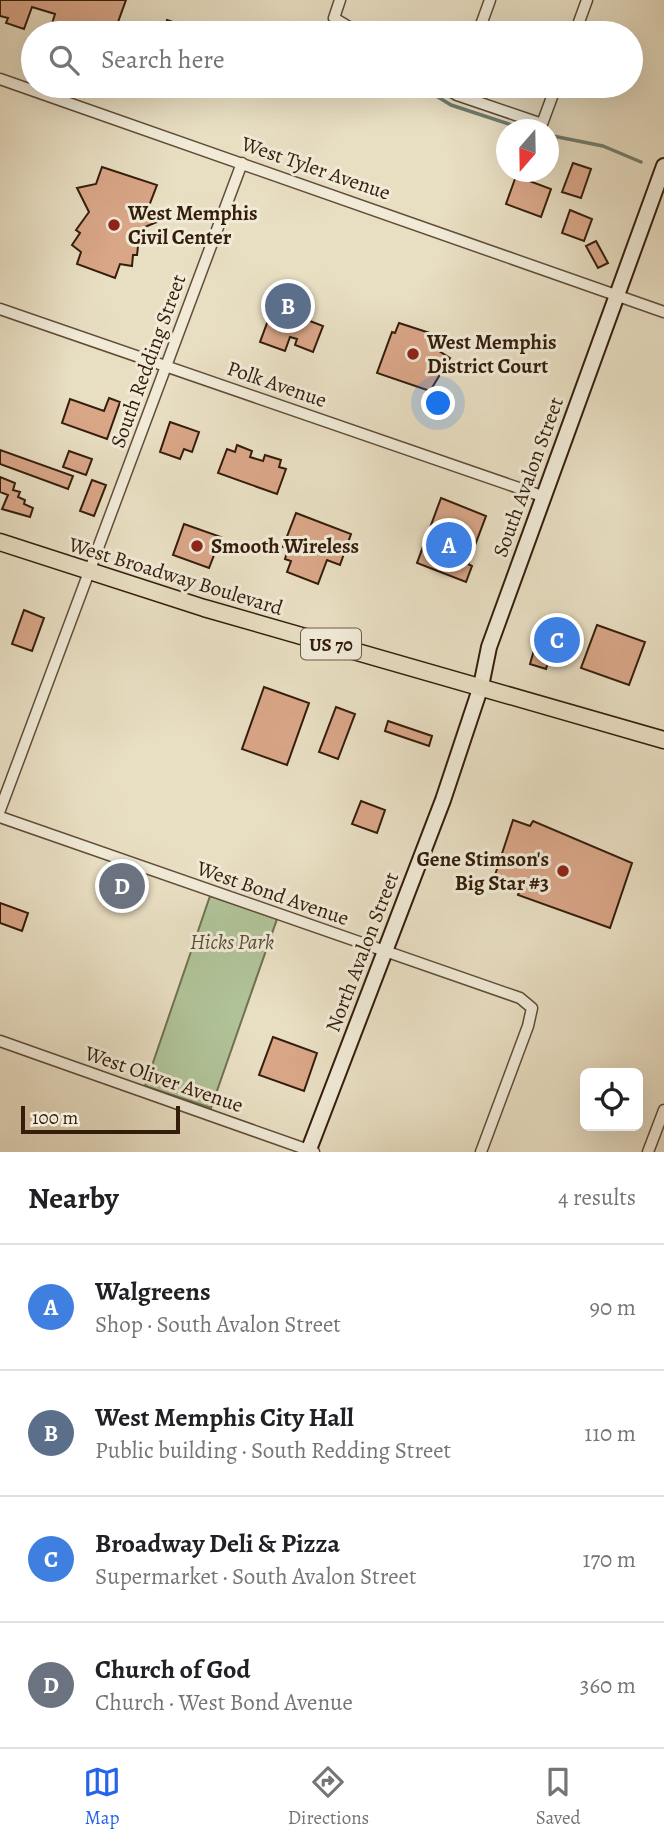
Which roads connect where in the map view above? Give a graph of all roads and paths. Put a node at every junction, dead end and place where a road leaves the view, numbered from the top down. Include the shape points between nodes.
1 (340, 0) edge
2 (490, 0) edge
3 (587, 0) edge
4 (339, 21) edge
5 (482, 21) edge
6 (579, 21) edge
7 (0, 79) edge
8 (21, 86) edge
9 (55, 98) edge
10 (476, 98) edge
11 (552, 98) edge
12 (242, 163) junction
13 (664, 166) edge
14 (618, 296) junction
15 (0, 309) edge
16 (664, 312) edge
17 (167, 367) junction
18 (542, 496) junction
19 (0, 542) edge
20 (90, 573) junction
21 (481, 686) junction
22 (664, 740) edge
23 (0, 810) edge
24 (0, 817) edge
25 (384, 953) junction
26 (0, 1041) edge
27 (664, 1110) edge
28 (310, 1151) edge
29 (481, 1152) edge
30 (648, 1152) edge

1 - 4 street via 334,18
2 - 5 street
3 - 6 street
7 - 8 street, West Tyler Avenue
9 - 12 street, West Tyler Avenue
10 - 11 street via 542,124
12 - 14 street, West Tyler Avenue
12 - 17 street, South Redding Street
13 - 14 street, South Avalon Street
14 - 16 street, West Tyler Avenue
14 - 18 street, South Avalon Street
15 - 17 street, Polk Avenue
17 - 18 street, Polk Avenue
17 - 20 street, South Redding Street
18 - 21 street, South Avalon Street via 488,647
19 - 20 main road, West Broadway Boulevard / US 70
20 - 21 main road, West Broadway Boulevard / US 70
20 - 23 street, South Redding Street
21 - 22 main road, West Broadway Boulevard / US 70
21 - 25 street, North Avalon Street
24 - 25 street, West Bond Avenue
25 - 28 street, North Avalon Street
25 - 29 street, West Bond Avenue via 520,998 531,1008
26 - 28 street, West Oliver Avenue
27 - 30 street

